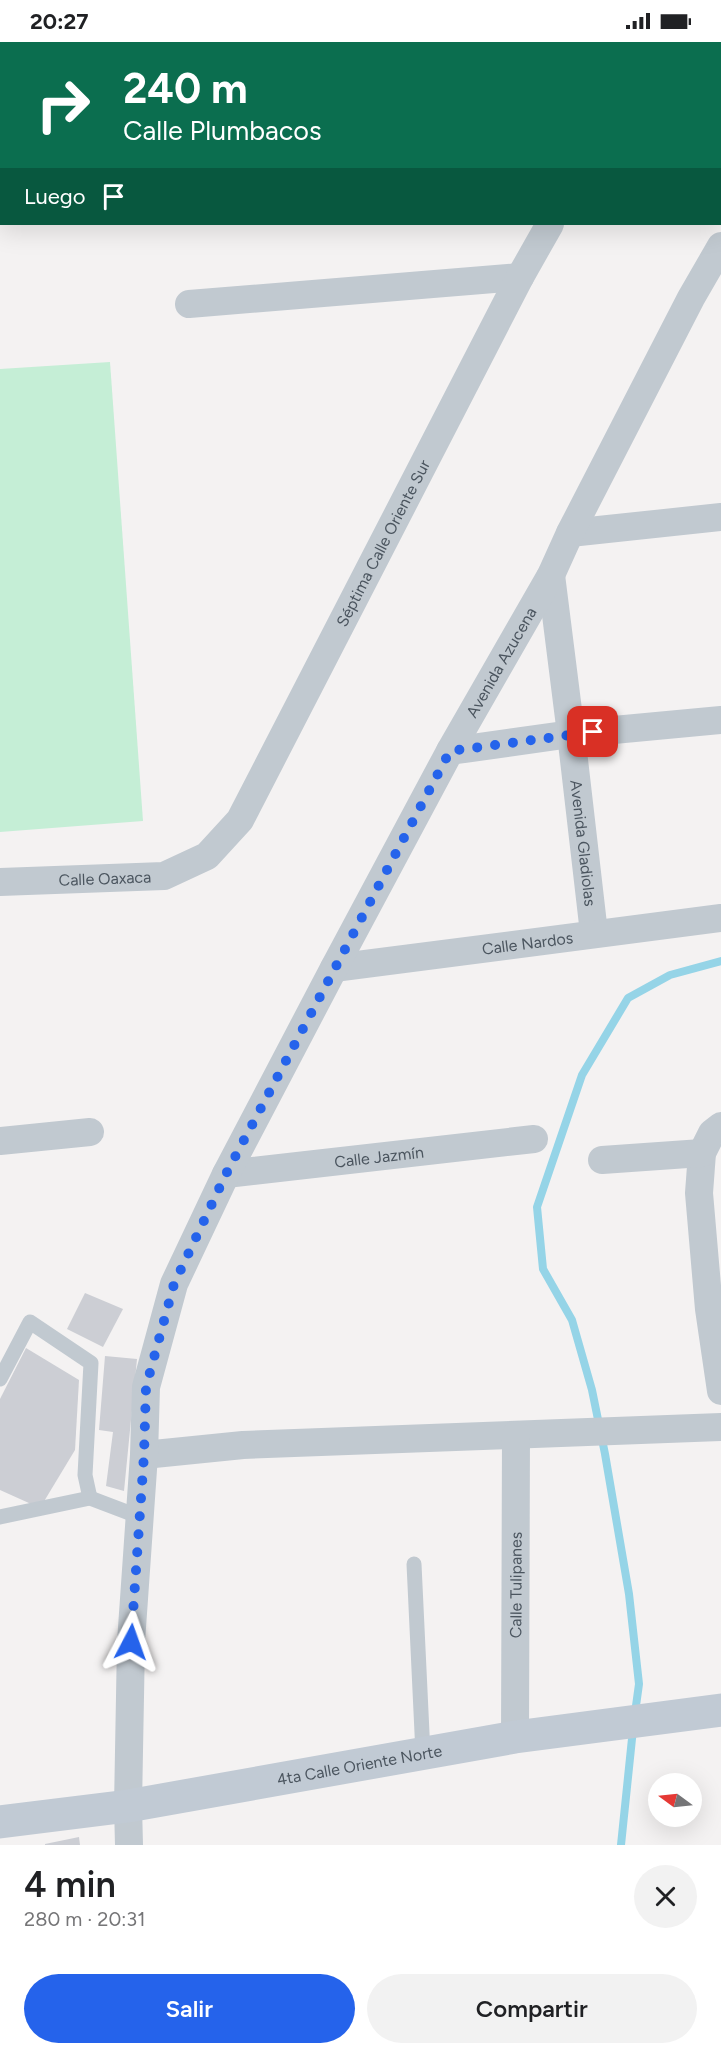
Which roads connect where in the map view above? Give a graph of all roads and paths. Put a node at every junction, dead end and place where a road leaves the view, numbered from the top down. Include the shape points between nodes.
1 (549, 225) edge
2 (721, 246) edge
3 (520, 277) junction
4 (189, 304) dead end
5 (721, 517) edge
6 (570, 533) junction
7 (550, 575) junction
8 (721, 720) edge
9 (572, 734) junction
10 (450, 751) junction
11 (207, 856) joint
12 (0, 882) edge
13 (721, 918) edge
14 (594, 933) junction
15 (334, 968) junction
16 (90, 1132) dead end
17 (714, 1136) edge
18 (534, 1139) dead end
19 (0, 1142) edge
20 (602, 1160) dead end
21 (226, 1174) junction
22 (715, 1308) edge
23 (0, 1379) edge
24 (721, 1391) edge
25 (721, 1427) edge
26 (516, 1435) junction
27 (144, 1455) junction
28 (90, 1498) junction
29 (0, 1517) edge
30 (140, 1517) junction
31 (414, 1564) dead end
32 (721, 1710) edge
33 (515, 1737) junction
34 (423, 1754) junction
35 (128, 1806) junction
36 (0, 1822) edge
37 (129, 1845) edge

1 - 3 street, Séptima Calle Oriente Sur
2 - 6 street, Avenida Azucena
3 - 4 street
3 - 11 street, Séptima Calle Oriente Sur via 240,820
5 - 6 street
6 - 7 street, Avenida Azucena
7 - 9 street, Avenida Gladiolas
7 - 10 street, Avenida Azucena
8 - 9 street
9 - 10 street
9 - 14 street, Avenida Gladiolas
10 - 15 street, Avenida Azucena
11 - 12 street, Calle Oaxaca via 164,876
13 - 14 street, Calle Nardos
14 - 15 street, Calle Nardos
15 - 21 street, Avenida Azucena
16 - 19 street
17 - 20 street
17 - 22 street via 699,1193
18 - 21 street, Calle Jazmín
21 - 27 street, Avenida Azucena via 174,1284 146,1387
22 - 24 street
23 - 28 lane via 30,1322 91,1363 85,1475
25 - 26 street
26 - 27 street via 243,1445
26 - 33 street, Calle Tulipanes
27 - 30 street, Avenida Azucena
28 - 29 lane
28 - 30 lane
30 - 35 street, Avenida Azucena via 131,1642
31 - 34 lane
32 - 33 main road, 4ta Calle Oriente Norte
33 - 34 main road, 4ta Calle Oriente Norte
34 - 35 main road, 4ta Calle Oriente Norte
35 - 36 main road, 4ta Calle Oriente Norte
35 - 37 street, Avenida Azucena

